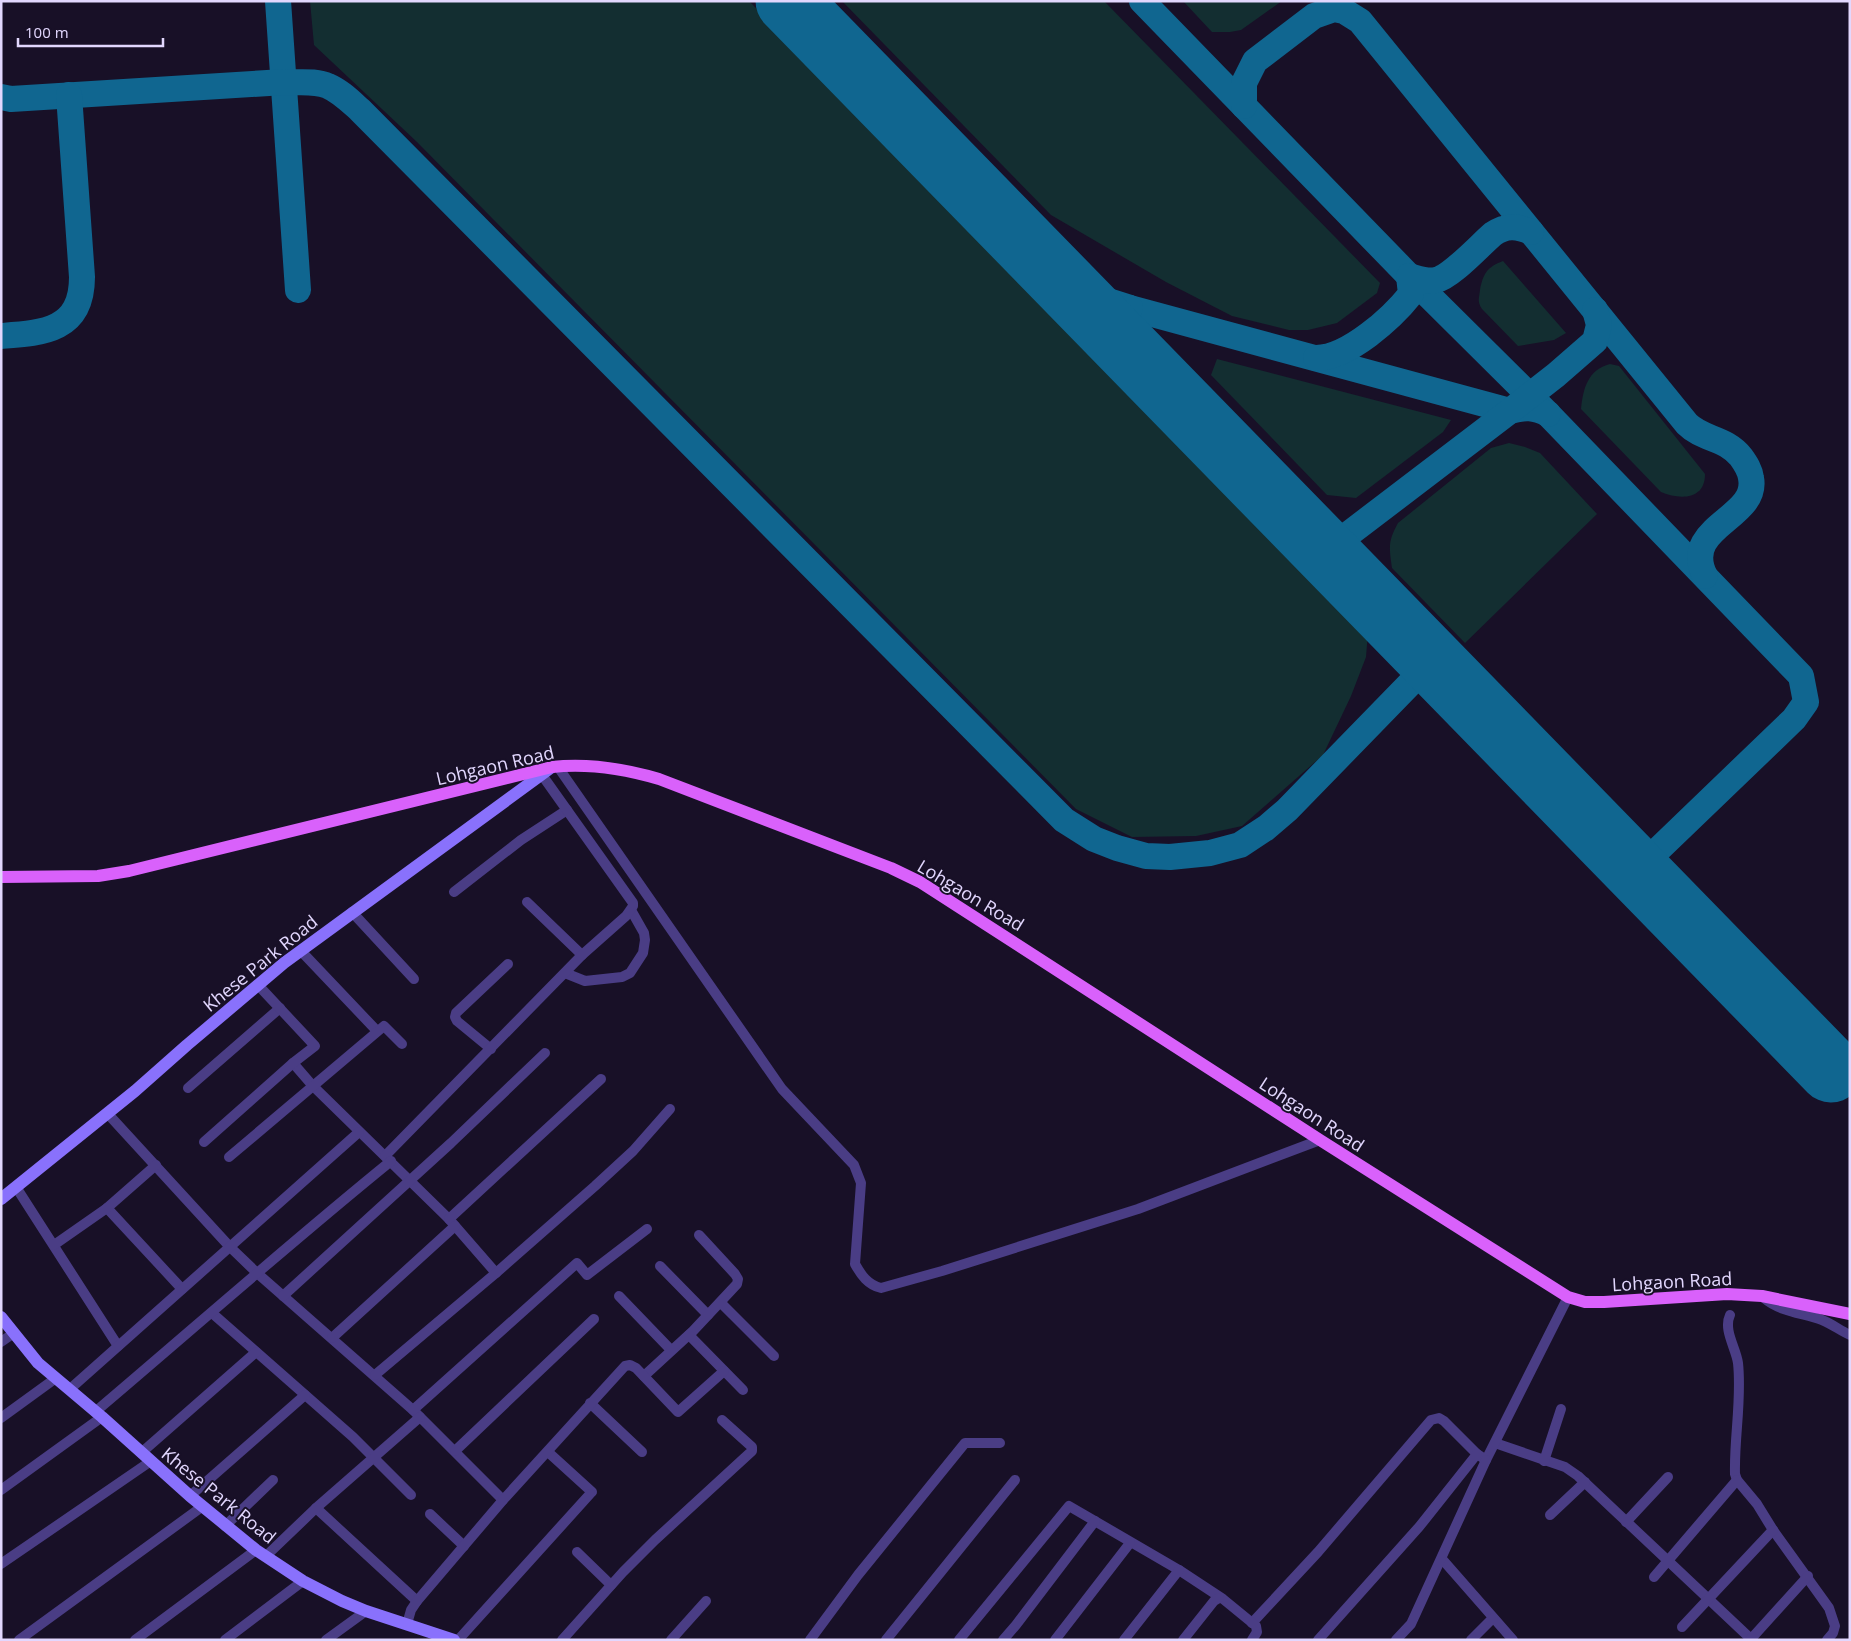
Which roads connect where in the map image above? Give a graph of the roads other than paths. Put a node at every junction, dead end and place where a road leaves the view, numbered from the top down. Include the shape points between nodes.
1 (550, 770) junction
2 (567, 810) junction
3 (1, 877) edge
4 (454, 892) dead end
5 (527, 902) dead end
6 (631, 910) junction
7 (352, 912) junction
8 (301, 951) junction
9 (582, 955) junction
10 (508, 964) dead end
11 (565, 974) junction
12 (414, 979) dead end
13 (258, 985) junction
14 (280, 1008) junction
15 (377, 1031) junction
16 (402, 1044) dead end
17 (491, 1049) junction
18 (545, 1053) dead end
19 (292, 1063) junction
20 (601, 1079) dead end
21 (312, 1086) junction
22 (188, 1088) dead end
23 (670, 1109) dead end
24 (108, 1114) junction
25 (359, 1132) junction
26 (1320, 1140) junction
27 (204, 1142) dead end
28 (229, 1157) dead end
29 (388, 1159) junction
30 (156, 1166) junction
31 (410, 1180) junction
32 (16, 1187) junction
33 (1, 1199) edge
34 (107, 1208) junction
35 (452, 1222) junction
36 (647, 1229) dead end
37 (699, 1235) dead end
38 (54, 1245) junction
39 (230, 1247) junction
40 (660, 1266) dead end
41 (257, 1273) junction
42 (496, 1273) junction
43 (182, 1289) junction
44 (283, 1296) junction
45 (619, 1296) dead end
46 (1762, 1296) junction
47 (1568, 1297) junction
48 (721, 1303) junction
49 (212, 1313) junction
50 (1850, 1314) edge
51 (708, 1316) junction
52 (1730, 1316) dead end
53 (1, 1317) edge
54 (594, 1320) dead end
55 (14, 1333) junction
56 (689, 1335) junction
57 (1850, 1335) edge
58 (332, 1338) junction
59 (1, 1342) edge
60 (118, 1346) junction
61 (671, 1350) junction
62 (256, 1352) junction
63 (774, 1356) dead end
64 (724, 1371) junction
65 (375, 1375) junction
66 (644, 1376) junction
67 (56, 1378) junction
68 (70, 1389) junction
69 (743, 1390) dead end
70 (306, 1395) junction
71 (590, 1403) junction
72 (1561, 1409) dead end
73 (99, 1414) junction
74 (417, 1414) junction
75 (1, 1418) edge
76 (722, 1420) dead end
77 (1000, 1443) dead end
78 (1495, 1443) junction
79 (454, 1451) junction
80 (548, 1452) junction
81 (642, 1452) dead end
82 (141, 1453) junction
83 (1477, 1454) junction
84 (374, 1457) junction
85 (1486, 1460) junction
86 (151, 1461) junction
87 (1544, 1461) junction
88 (1668, 1477) dead end
89 (273, 1480) dead end
90 (1015, 1480) dead end
91 (1737, 1480) junction
92 (1585, 1482) junction
93 (1, 1490) edge
94 (411, 1495) dead end
95 (190, 1496) junction
96 (503, 1500) junction
97 (203, 1506) junction
98 (316, 1508) junction
99 (430, 1514) dead end
100 (1550, 1516) dead end
101 (1095, 1521) junction
102 (1626, 1522) junction
103 (225, 1526) junction
104 (1773, 1530) junction
105 (1130, 1543) junction
106 (464, 1546) junction
107 (578, 1552) dead end
108 (261, 1553) junction
109 (1442, 1559) junction
110 (1668, 1561) junction
111 (1, 1564) edge
112 (1179, 1570) junction
113 (1808, 1576) junction
114 (1654, 1577) dead end
115 (303, 1581) junction
116 (611, 1585) junction
117 (1219, 1598) junction
118 (1708, 1599) junction
119 (417, 1600) junction
120 (706, 1601) dead end
121 (366, 1611) junction
122 (1493, 1618) junction
123 (1252, 1623) junction
124 (407, 1624) junction
125 (1682, 1626) dead end
126 (1751, 1639) edge
127 (19, 1640) edge
128 (135, 1640) edge
129 (225, 1640) edge
130 (326, 1640) edge
131 (454, 1640) edge
132 (458, 1640) edge
133 (562, 1640) edge
134 (671, 1640) edge
135 (810, 1640) edge
136 (886, 1640) edge
137 (960, 1640) edge
138 (1002, 1640) edge
139 (1055, 1640) edge
140 (1124, 1640) edge
141 (1183, 1640) edge
142 (1252, 1640) edge
143 (1318, 1640) edge
144 (1396, 1640) edge
145 (1471, 1640) edge
146 (1513, 1640) edge
147 (1827, 1640) edge

1 - 2 street
1 - 3 main road, Lohgaon Road via 129,871 98,876
1 - 7 street, Khese Park Road
1 - 26 main road, Lohgaon Road via 600,767 636,772 891,868 920,882
1 - 26 street via 782,1089 854,1165 861,1182 854,1264 873,1286 881,1288 942,1271 1138,1208
2 - 4 street via 521,840
2 - 6 street via 633,903
5 - 9 street
6 - 9 street
6 - 11 street via 645,940 643,952 630,973 585,982
7 - 8 street, Khese Park Road
7 - 12 street
8 - 13 street, Khese Park Road
8 - 15 street
9 - 11 street
10 - 17 street via 455,1017
11 - 17 street
13 - 14 street
13 - 24 street, Khese Park Road
14 - 19 street via 315,1046
14 - 22 street
15 - 16 street via 384,1026
15 - 21 street
17 - 29 street
18 - 31 street
19 - 21 street
19 - 27 street
20 - 35 street
21 - 25 street
21 - 28 street
23 - 42 street via 633,1150
24 - 30 street
24 - 32 street, Khese Park Road
25 - 29 street
25 - 39 street
26 - 47 main road, Lohgaon Road
29 - 31 street
29 - 41 street
30 - 34 street
30 - 39 street
31 - 35 street
31 - 44 street
32 - 33 street, Khese Park Road
32 - 38 street
34 - 38 street
34 - 43 street
35 - 42 street
35 - 58 street
36 - 74 street via 588,1275 577,1264
37 - 48 street via 738,1279 733,1291
38 - 60 street
39 - 41 street
39 - 43 street
40 - 51 street
41 - 44 street
41 - 49 street
42 - 65 street
43 - 60 street
44 - 58 street
45 - 61 street
46 - 47 main road, Lohgaon Road via 1728,1294 1604,1302 1585,1302
46 - 50 main road, Lohgaon Road
46 - 57 street via 1770,1303 1822,1320
47 - 78 street
48 - 51 street
48 - 63 street
49 - 62 street
49 - 73 street
51 - 56 street
52 - 91 street via 1728,1330 1739,1375
53 - 55 street, Khese Park Road
54 - 79 street
55 - 59 street
55 - 67 street, Khese Park Road via 38,1363
56 - 61 street
56 - 64 street
58 - 65 street
60 - 68 street
61 - 66 street
62 - 70 street
62 - 82 street
64 - 66 street via 678,1412
64 - 69 street
65 - 74 street
66 - 71 street via 636,1368 625,1366
67 - 68 street, Khese Park Road
67 - 75 street
68 - 73 street, Khese Park Road
70 - 84 street
70 - 95 street
71 - 80 street
71 - 81 street
72 - 87 street
73 - 82 street, Khese Park Road
73 - 93 street
74 - 79 street
74 - 84 street
76 - 116 street via 752,1447 752,1451
77 - 135 street via 965,1443
78 - 85 street
78 - 87 street
79 - 96 street
80 - 96 street
80 - 132 street via 591,1493
82 - 86 street, Khese Park Road
83 - 85 street
83 - 123 street via 1444,1421 1439,1418 1431,1420 1318,1552
83 - 143 street via 1419,1527
84 - 94 street
84 - 98 street
85 - 109 street
86 - 95 street, Khese Park Road
86 - 111 street
87 - 92 street via 1565,1467
88 - 102 street
89 - 103 street
90 - 136 street
91 - 104 street
91 - 110 street
92 - 100 street
92 - 102 street
95 - 97 street, Khese Park Road
96 - 106 street
97 - 103 street, Khese Park Road
97 - 127 street
98 - 108 street
98 - 119 street
99 - 106 street
101 - 105 street
101 - 137 street via 1069,1506
101 - 138 street
102 - 110 street
103 - 108 street, Khese Park Road
104 - 113 street
104 - 118 street
105 - 112 street
105 - 139 street
106 - 119 street
107 - 116 street
108 - 115 street, Khese Park Road
108 - 128 street
109 - 122 street
109 - 144 street via 1411,1624
110 - 114 street
110 - 118 street
112 - 117 street
112 - 140 street
113 - 126 street
113 - 147 street via 1833,1617 1835,1626
115 - 121 street, Khese Park Road
115 - 129 street
116 - 133 street
117 - 123 street
117 - 141 street
118 - 125 street
118 - 126 street
119 - 124 street
120 - 134 street
121 - 124 street, Khese Park Road
121 - 130 street
122 - 145 street
122 - 146 street
123 - 142 street via 1257,1632
124 - 131 street, Khese Park Road

